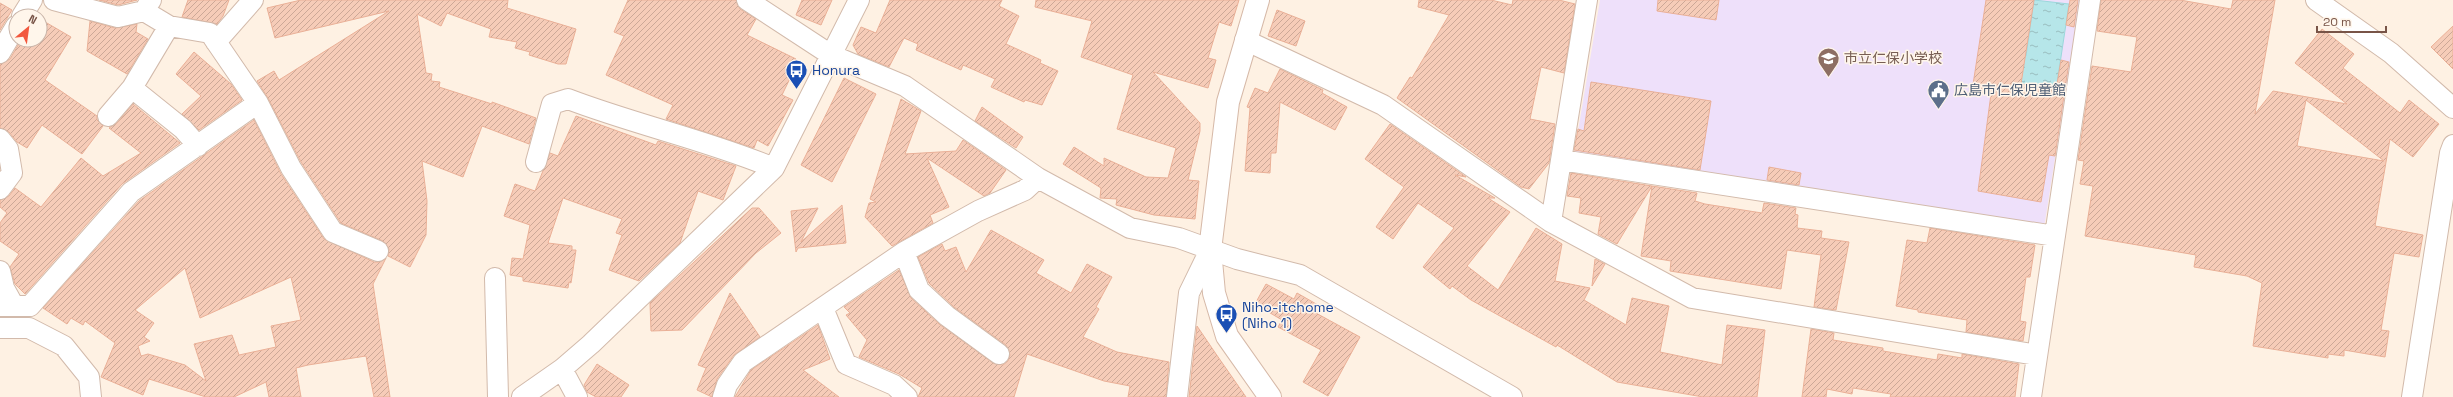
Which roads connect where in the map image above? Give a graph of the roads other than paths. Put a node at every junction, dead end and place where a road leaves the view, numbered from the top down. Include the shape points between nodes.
1 (54, 0) edge
2 (253, 0) edge
3 (747, 0) edge
4 (858, 0) edge
5 (1258, 0) edge
6 (1587, 0) edge
7 (2090, 0) edge
8 (2316, 0) edge
9 (147, 6) edge
10 (170, 26) junction
11 (8, 40) edge
12 (1245, 40) junction
13 (216, 42) junction
14 (0, 53) edge
15 (830, 55) junction
16 (132, 88) junction
17 (258, 104) junction
18 (2453, 108) edge
19 (108, 116) dead end
20 (0, 139) edge
21 (2453, 145) edge
22 (198, 146) junction
23 (1561, 160) junction
24 (536, 162) dead end
25 (774, 168) junction
26 (1038, 178) junction
27 (0, 189) edge
28 (1551, 222) junction
29 (2055, 236) junction
30 (1210, 250) junction
31 (378, 251) dead end
32 (904, 252) junction
33 (0, 271) edge
34 (494, 278) dead end
35 (7, 306) edge
36 (823, 308) junction
37 (0, 328) edge
38 (999, 354) dead end
39 (2037, 354) junction
40 (562, 369) junction
41 (91, 397) edge
42 (498, 397) edge
43 (522, 397) edge
44 (577, 397) edge
45 (723, 397) edge
46 (907, 397) edge
47 (1177, 397) edge
48 (1270, 397) edge
49 (1512, 397) edge
50 (2031, 397) edge
51 (2412, 397) edge

1 - 9 street via 118,17
2 - 13 street
3 - 15 street
4 - 15 street
5 - 12 street
6 - 23 street
7 - 29 street
8 - 18 street via 2391,53
9 - 10 street
10 - 13 street via 210,33
10 - 16 street
11 - 14 street
12 - 28 street via 1383,104
12 - 30 street via 1228,102
13 - 17 street
15 - 25 street
15 - 26 street via 905,86
16 - 19 street
16 - 22 street via 183,129
17 - 22 street
17 - 31 street via 291,168 333,232
20 - 27 street via 8,149 12,173
21 - 51 street
22 - 35 street via 131,192 30,306
23 - 28 street
23 - 29 street
24 - 25 street via 552,104 568,99 741,154
25 - 40 street
26 - 30 street via 1130,228 1179,238
26 - 32 street via 1024,190 978,211
28 - 39 street via 1692,298
29 - 39 street
30 - 47 street via 1190,293
30 - 48 street via 1214,293 1227,336
30 - 49 street via 1300,275
32 - 36 street
32 - 38 street via 919,290 947,316
33 - 35 street
34 - 42 street
36 - 45 street via 743,362 727,385
36 - 46 street via 846,364 894,386
37 - 41 street via 29,328 64,346 89,377
39 - 50 street
40 - 43 street
40 - 44 street

